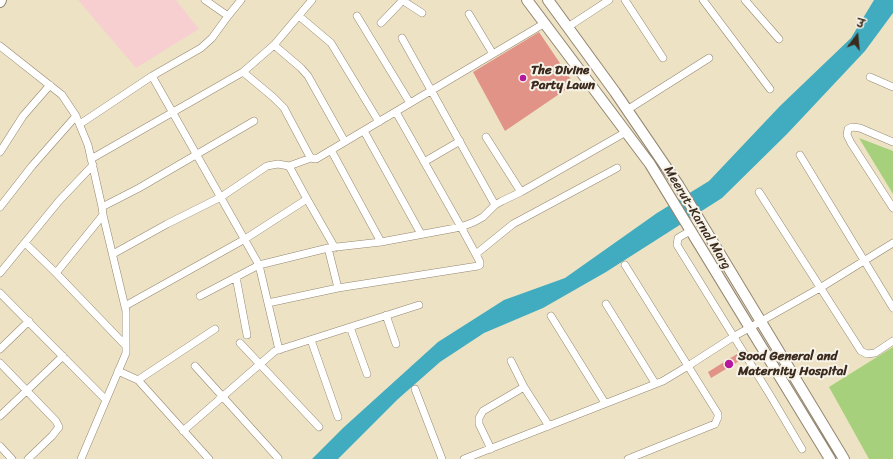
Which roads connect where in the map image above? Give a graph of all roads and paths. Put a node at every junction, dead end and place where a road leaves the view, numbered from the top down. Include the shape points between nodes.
1 (205, 0) edge
2 (241, 0) edge
3 (312, 0) edge
4 (402, 0) edge
5 (527, 0) edge
6 (548, 0) edge
7 (608, 0) edge
8 (625, 0) edge
9 (704, 0) edge
10 (745, 0) edge
11 (422, 13) dead end
12 (469, 14) dead end
13 (228, 16) junction
14 (299, 16) junction
15 (357, 16) dead end
16 (381, 23) dead end
17 (545, 23) junction
18 (568, 27) junction
19 (575, 37) junction
20 (402, 38) dead end
21 (779, 39) dead end
22 (274, 45) junction
23 (561, 45) junction
24 (0, 46) edge
25 (493, 54) junction
26 (662, 58) dead end
27 (709, 58) dead end
28 (243, 72) junction
29 (152, 76) junction
30 (870, 77) dead end
31 (50, 84) junction
32 (893, 86) edge
33 (770, 89) dead end
34 (431, 91) junction
35 (410, 103) junction
36 (627, 110) junction
37 (173, 112) junction
38 (396, 112) junction
39 (76, 116) junction
40 (254, 121) dead end
41 (379, 122) junction
42 (80, 124) junction
43 (364, 131) junction
44 (626, 132) junction
45 (486, 137) dead end
46 (460, 141) junction
47 (345, 142) junction
48 (893, 142) edge
49 (331, 150) junction
50 (0, 152) edge
51 (197, 154) junction
52 (800, 155) dead end
53 (311, 158) junction
54 (92, 162) junction
55 (424, 162) junction
56 (289, 166) junction
57 (618, 168) dead end
58 (521, 192) junction
59 (759, 192) dead end
60 (221, 197) junction
61 (306, 199) junction
62 (495, 206) junction
63 (0, 207) edge
64 (102, 207) junction
65 (893, 208) edge
66 (103, 215) junction
67 (461, 227) junction
68 (689, 229) junction
69 (421, 234) junction
70 (245, 239) junction
71 (381, 242) junction
72 (25, 243) junction
73 (893, 243) edge
74 (332, 248) junction
75 (113, 254) junction
76 (476, 254) junction
77 (864, 261) junction
78 (259, 265) junction
79 (625, 265) dead end
80 (0, 273) edge
81 (56, 273) junction
82 (236, 277) junction
83 (338, 288) junction
84 (820, 288) junction
85 (0, 293) edge
86 (200, 296) dead end
87 (268, 303) junction
88 (606, 304) dead end
89 (419, 305) dead end
90 (125, 306) junction
91 (893, 308) edge
92 (386, 315) junction
93 (551, 316) dead end
94 (29, 322) junction
95 (761, 322) junction
96 (350, 327) junction
97 (216, 329) dead end
98 (749, 329) junction
99 (247, 335) dead end
100 (733, 337) junction
101 (311, 340) junction
102 (893, 341) edge
103 (240, 343) dead end
104 (396, 344) dead end
105 (126, 346) junction
106 (0, 349) edge
107 (279, 350) junction
108 (63, 356) junction
109 (511, 361) dead end
110 (0, 362) edge
111 (260, 364) junction
112 (194, 366) dead end
113 (688, 366) junction
114 (118, 371) junction
115 (366, 374) dead end
116 (138, 380) junction
117 (655, 383) junction
118 (524, 387) junction
119 (26, 390) junction
120 (415, 390) dead end
121 (222, 397) junction
122 (106, 400) junction
123 (605, 403) junction
124 (0, 416) edge
125 (338, 417) dead end
126 (549, 426) junction
127 (319, 427) dead end
128 (184, 431) junction
129 (827, 432) junction
130 (816, 438) junction
131 (0, 446) edge
132 (491, 448) junction
133 (802, 450) dead end
134 (278, 458) edge
135 (12, 459) edge
136 (28, 459) edge
137 (81, 459) edge
138 (209, 459) edge
139 (442, 459) edge
140 (464, 459) edge
141 (628, 459) edge
142 (830, 459) edge
143 (844, 459) edge

1 - 13 street
2 - 13 street
3 - 14 street
4 - 11 street
4 - 16 street
5 - 17 street, Meerut-Karnal Marg
6 - 18 street, Meerut-Karnal Marg
7 - 18 street
8 - 26 street
9 - 33 street
10 - 21 street
12 - 25 street
13 - 29 street via 201,48
14 - 22 street
14 - 41 street via 331,43
15 - 35 street
17 - 23 street, Meerut-Karnal Marg
17 - 25 street
18 - 19 street, Meerut-Karnal Marg
19 - 23 street
19 - 36 street, Meerut-Karnal Marg
20 - 34 street
22 - 28 street
22 - 47 street via 308,76
23 - 44 street, Meerut-Karnal Marg
24 - 31 street
25 - 34 street
27 - 36 street
28 - 37 street
28 - 53 street via 284,108
29 - 37 street
29 - 42 street
30 - 32 street
31 - 39 street via 62,95
31 - 50 street via 23,116
34 - 35 street
34 - 46 street
35 - 38 street
36 - 95 street, Meerut-Karnal Marg via 679,186
37 - 51 street
37 - 54 street
38 - 41 street
38 - 55 street
39 - 42 street
39 - 63 street
40 - 51 street
41 - 43 street
42 - 54 street
43 - 47 street
43 - 69 street
44 - 58 street
44 - 68 street, Meerut-Karnal Marg via 650,164
45 - 58 street
46 - 55 street
46 - 62 street
47 - 49 street
48 - 65 street via 860,128 852,126 848,129 847,134 851,143
49 - 53 street via 318,159
49 - 71 street
51 - 60 street
51 - 64 street
52 - 77 street
53 - 56 street
54 - 64 street
54 - 72 street
55 - 67 street
56 - 60 street via 267,166
56 - 61 street
57 - 76 street via 513,224
58 - 62 street
59 - 84 street
60 - 70 street
60 - 75 street
61 - 70 street
61 - 74 street
62 - 67 street via 483,217
64 - 66 street
66 - 75 street
66 - 81 street
67 - 69 street
67 - 76 street
68 - 98 street, Meerut-Karnal Marg
68 - 100 street via 678,238 677,245
69 - 71 street
70 - 78 street
70 - 90 street
71 - 74 street
72 - 80 street
72 - 81 street
73 - 77 street
74 - 78 street
74 - 83 street
75 - 90 street
76 - 83 street via 480,262 478,266
77 - 84 street
77 - 91 street
78 - 82 street
78 - 87 street
79 - 113 street
81 - 105 street
82 - 86 street
82 - 99 street
83 - 87 street
84 - 95 street
84 - 102 street via 861,351 867,354 874,353
85 - 94 street
87 - 107 street
88 - 117 street
89 - 92 street
90 - 105 street
92 - 96 street
92 - 104 street
93 - 123 street
94 - 106 street
94 - 108 street
95 - 98 street
95 - 129 street, Meerut-Karnal Marg
96 - 101 street
96 - 115 street
97 - 116 street
98 - 100 street
98 - 130 street, Meerut-Karnal Marg
100 - 113 street
100 - 133 street
101 - 107 street
101 - 125 street
103 - 111 street
105 - 114 street via 126,353
107 - 111 street
108 - 119 street
108 - 122 street
109 - 118 street
110 - 119 street
111 - 121 street
111 - 127 street
112 - 121 street
113 - 117 street
113 - 141 street via 718,414 717,422
114 - 116 street
114 - 122 street
116 - 128 street
117 - 123 street
118 - 126 street
118 - 132 street via 483,411 479,418 479,424
119 - 124 street
119 - 136 street via 59,426
120 - 139 street
121 - 128 street
121 - 134 street
122 - 137 street
123 - 126 street
126 - 132 street
128 - 138 street
129 - 130 street
129 - 143 street, Meerut-Karnal Marg
130 - 142 street, Meerut-Karnal Marg
131 - 135 street
132 - 140 street

